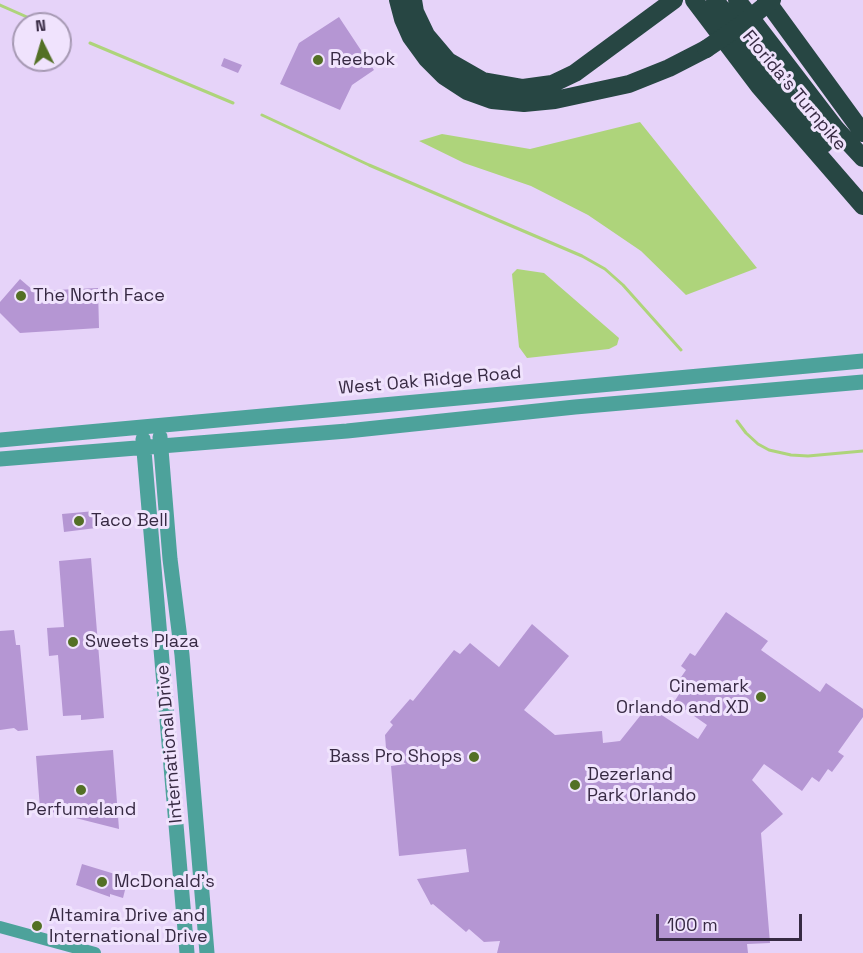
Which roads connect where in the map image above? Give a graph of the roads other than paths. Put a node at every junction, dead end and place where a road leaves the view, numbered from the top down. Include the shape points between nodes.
1 (398, 0) edge
2 (413, 0) edge
3 (694, 0) edge
4 (715, 0) edge
5 (737, 0) edge
6 (765, 0) edge
7 (772, 0) edge
8 (676, 1) edge
9 (759, 87) junction
10 (863, 133) edge
11 (863, 158) edge
12 (863, 195) edge
13 (863, 206) edge
14 (863, 361) edge
15 (863, 382) edge
16 (605, 383) junction
17 (575, 407) junction
18 (159, 425) junction
19 (142, 427) junction
20 (0, 440) edge
21 (160, 447) junction
22 (144, 448) junction
23 (0, 459) edge
24 (165, 690) junction
25 (168, 735) junction
26 (189, 736) junction
27 (192, 777) junction
28 (0, 927) edge
29 (95, 953) edge
30 (187, 953) edge
31 (207, 953) edge

1 - 7 highway, bridge via 411,37 444,76 467,91 492,100 524,103 629,84 669,68 741,26
2 - 8 highway via 426,35 448,61 483,81 523,88 552,84 575,74
3 - 9 highway, Florida's Turnpike
4 - 12 highway
5 - 11 highway
6 - 10 highway, Florida's Turnpike
8 - 9 highway
9 - 13 highway, Florida's Turnpike
14 - 16 street, West Oak Ridge Road
15 - 17 street
16 - 17 street
16 - 18 street, West Oak Ridge Road
17 - 21 street
18 - 19 street, West Oak Ridge Road
18 - 21 street, International Drive
19 - 20 street, West Oak Ridge Road
19 - 22 street, International Drive
21 - 22 street
21 - 26 street, International Drive
22 - 23 street
22 - 24 street, International Drive
24 - 25 street, International Drive
24 - 26 street via 173,713
25 - 27 street via 182,751
25 - 30 street, International Drive
26 - 27 street, International Drive
27 - 31 street, International Drive
28 - 29 street

